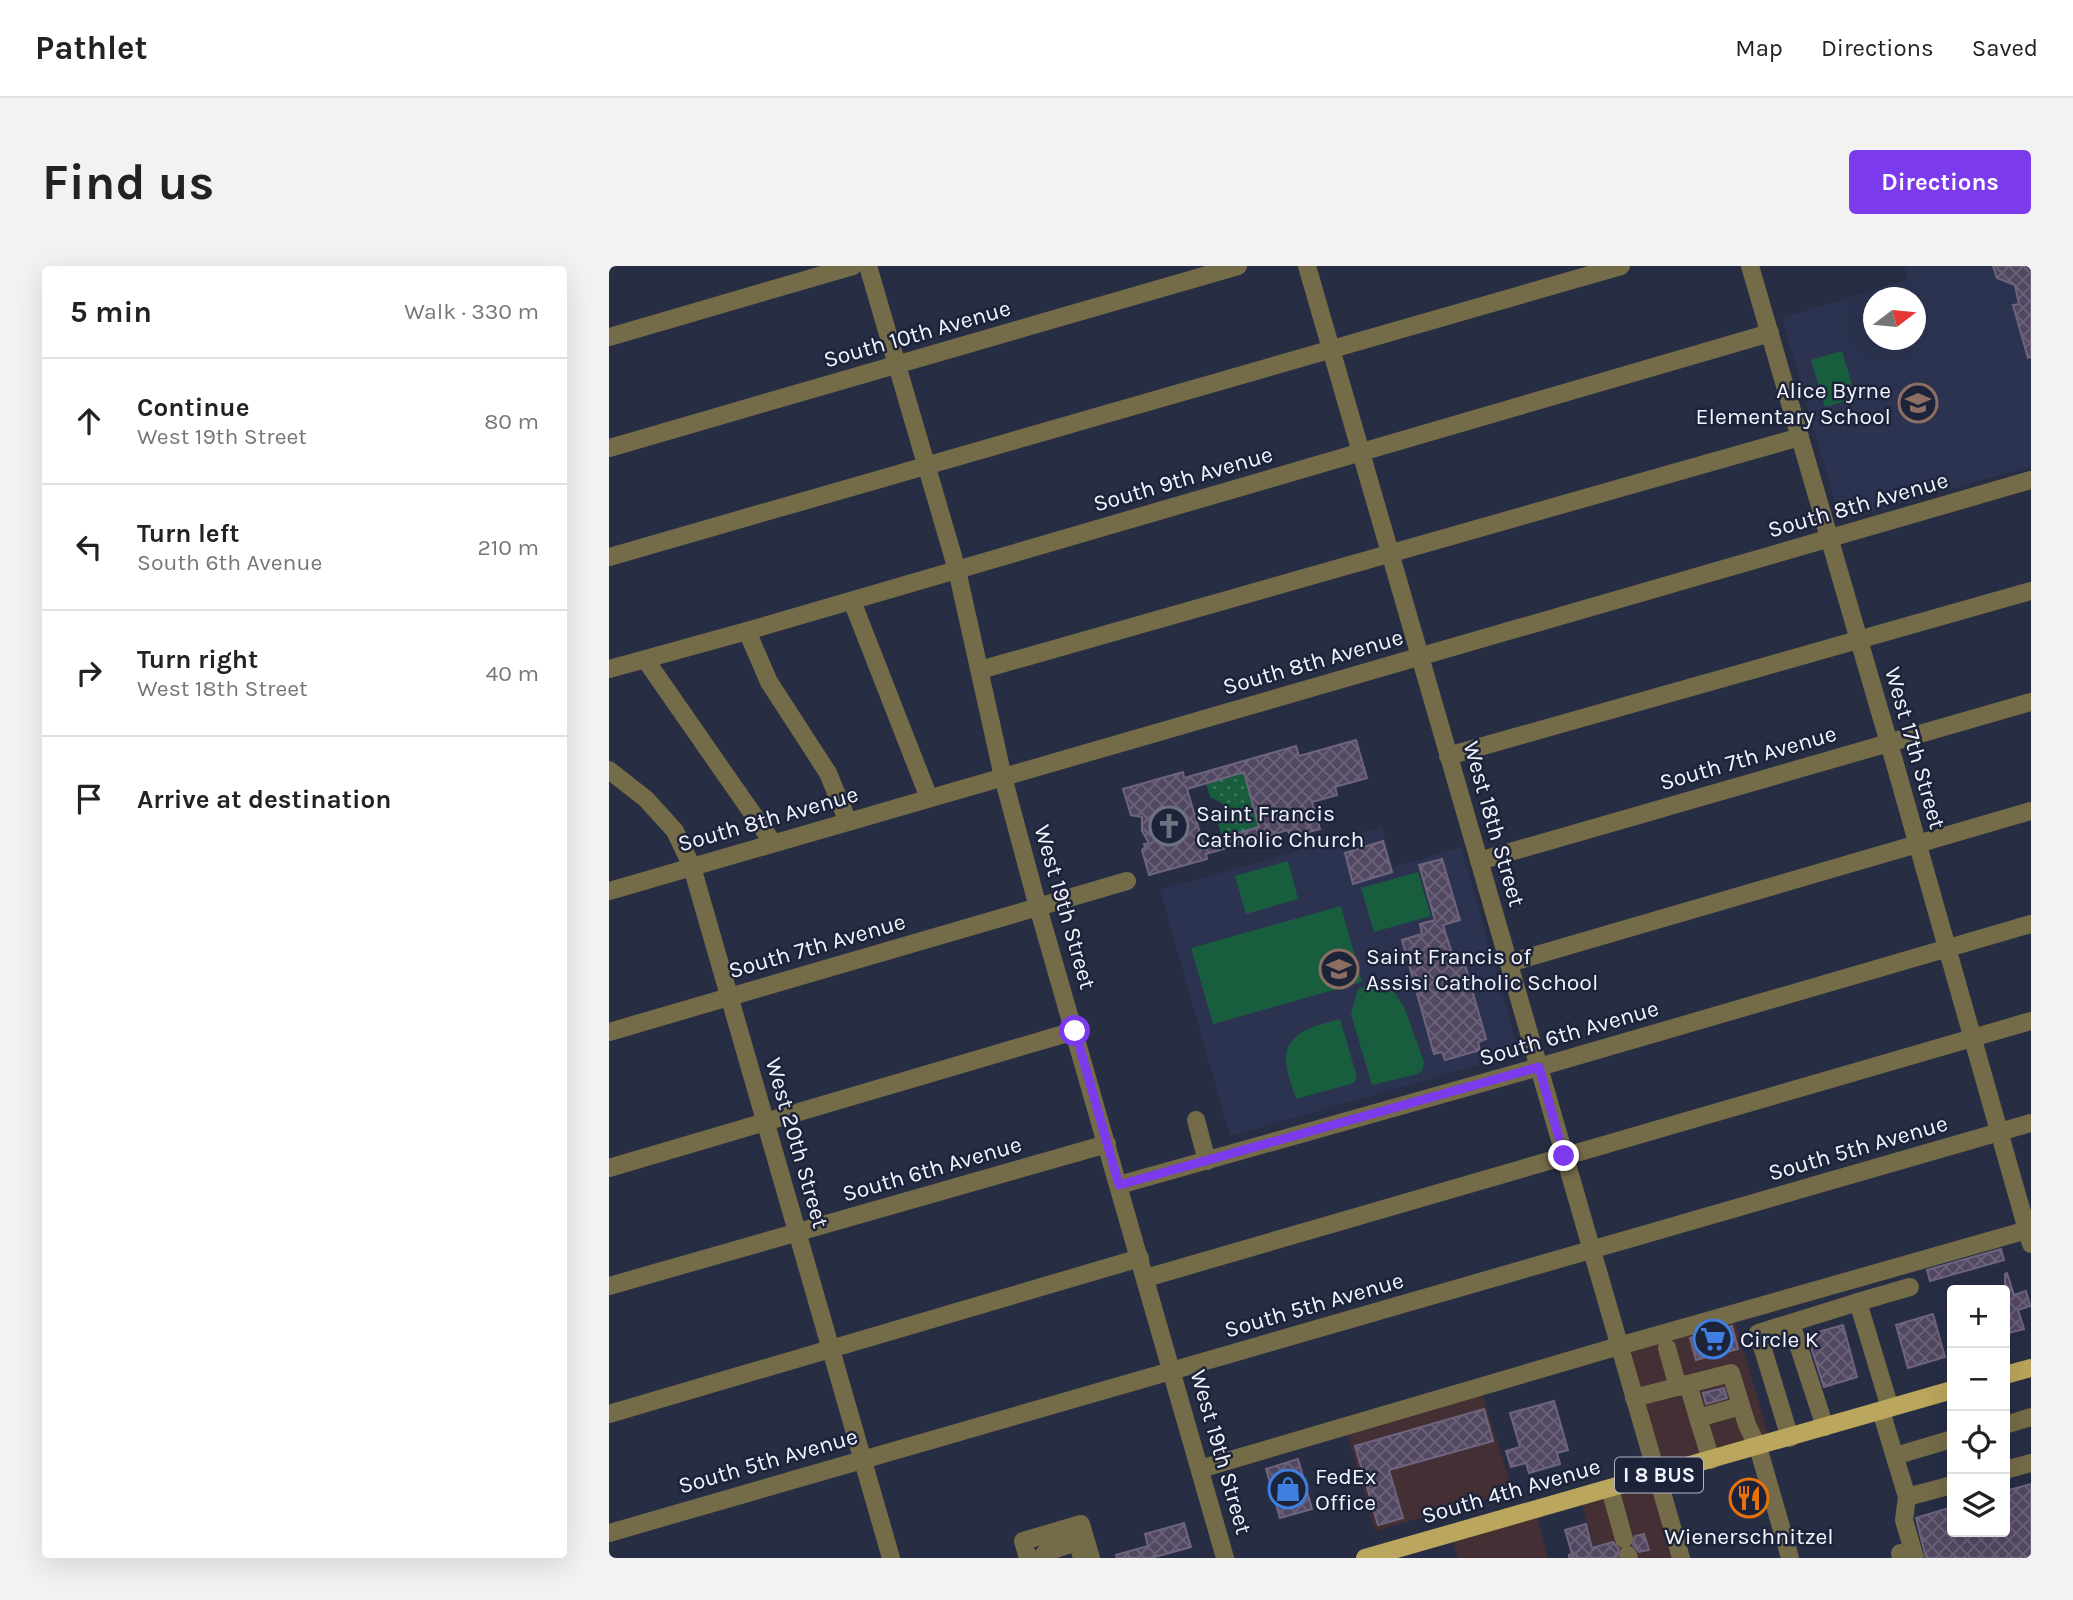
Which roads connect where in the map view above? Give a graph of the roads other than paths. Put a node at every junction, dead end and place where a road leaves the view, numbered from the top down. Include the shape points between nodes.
1 (853, 266) edge
2 (868, 266) edge
3 (1238, 266) edge
4 (1307, 266) edge
5 (1621, 266) edge
6 (1750, 266) edge
7 (1770, 333) junction
8 (609, 337) edge
9 (1331, 350) junction
10 (898, 365) junction
11 (1800, 437) junction
12 (609, 448) edge
13 (1361, 453) junction
14 (927, 465) junction
15 (2031, 480) edge
16 (1829, 539) junction
17 (1390, 554) junction
18 (609, 557) edge
19 (957, 570) junction
20 (2031, 591) edge
21 (852, 601) junction
22 (747, 631) junction
23 (1859, 640) junction
24 (1420, 657) junction
25 (645, 659) junction
26 (609, 669) edge
27 (980, 670) junction
28 (2031, 702) edge
29 (1889, 743) junction
30 (1448, 756) junction
31 (609, 770) edge
32 (1003, 776) junction
33 (929, 798) junction
34 (2031, 811) edge
35 (848, 822) junction
36 (773, 843) junction
37 (1917, 844) junction
38 (1479, 861) junction
39 (692, 867) junction
40 (1127, 881) dead end
41 (609, 891) edge
42 (1038, 907) junction
43 (2031, 924) edge
44 (1947, 948) junction
45 (1509, 963) junction
46 (729, 997) junction
47 (2031, 1021) edge
48 (1075, 1031) junction
49 (609, 1032) edge
50 (1972, 1038) junction
51 (1539, 1067) junction
52 (1196, 1120) dead end
53 (767, 1122) junction
54 (2031, 1123) edge
55 (1998, 1133) junction
56 (1107, 1144) junction
57 (1564, 1156) junction
58 (1207, 1161) junction
59 (609, 1168) edge
60 (1119, 1185) junction
61 (797, 1233) junction
62 (2030, 1234) edge
63 (1592, 1251) junction
64 (1140, 1258) junction
65 (1146, 1278) junction
66 (609, 1286) edge
67 (1910, 1287) dead end
68 (1858, 1302) junction
69 (1791, 1323) junction
70 (1619, 1346) junction
71 (1667, 1348) dead end
72 (831, 1349) junction
73 (2031, 1368) edge
74 (1172, 1372) junction
75 (2010, 1374) edge
76 (1683, 1386) junction
77 (1947, 1391) edge
78 (1634, 1398) junction
79 (1741, 1406) junction
80 (1886, 1409) junction
81 (609, 1414) edge
82 (2031, 1417) edge
83 (1698, 1418) junction
84 (2010, 1423) edge
85 (1825, 1427) junction
86 (1790, 1438) junction
87 (1947, 1441) edge
88 (1758, 1447) junction
89 (1895, 1456) junction
90 (864, 1459) junction
91 (1711, 1460) junction
92 (2031, 1463) edge
93 (1200, 1469) junction
94 (2010, 1469) edge
95 (1657, 1476) junction
96 (1947, 1486) edge
97 (1610, 1489) junction
98 (1907, 1497) junction
99 (609, 1533) edge
100 (1627, 1551) edge
101 (1905, 1556) edge
102 (891, 1558) edge
103 (1028, 1558) edge
104 (1041, 1558) edge
105 (1082, 1558) edge
106 (1091, 1558) edge
107 (1225, 1558) edge
108 (1365, 1558) edge
109 (1681, 1558) edge
110 (1790, 1558) edge

1 - 8 street
2 - 10 street, West 19th Street
3 - 10 street, South 10th Avenue
4 - 9 street, West 18th Street
5 - 9 street
6 - 7 street, West 17th Street
7 - 11 street, West 17th Street
7 - 13 street, South 9th Avenue
9 - 13 street, West 18th Street
9 - 14 street
10 - 12 street, South 10th Avenue
10 - 14 street, West 19th Street
11 - 16 street, West 17th Street
11 - 17 street
13 - 17 street, West 18th Street
13 - 19 street, South 9th Avenue
14 - 18 street
14 - 19 street, West 19th Street
15 - 16 street, South 8th Avenue
16 - 23 street, West 17th Street
16 - 24 street, South 8th Avenue
17 - 24 street, West 18th Street
17 - 27 street
19 - 21 street, South 9th Avenue
19 - 27 street, West 19th Street
20 - 23 street
21 - 22 street, South 9th Avenue
21 - 33 street
22 - 25 street, South 9th Avenue
22 - 35 street via 769,682 828,773
23 - 29 street, West 17th Street
23 - 30 street
24 - 30 street, West 18th Street
24 - 32 street, South 8th Avenue
25 - 26 street, South 9th Avenue
25 - 36 street
27 - 32 street, West 19th Street
28 - 29 street, South 7th Avenue
29 - 37 street, West 17th Street
29 - 38 street, South 7th Avenue
30 - 38 street, West 18th Street
31 - 39 street, West 20th Street via 646,799 675,831
32 - 33 street, South 8th Avenue
32 - 42 street, West 19th Street
33 - 35 street, South 8th Avenue
34 - 37 street
35 - 36 street, South 8th Avenue
36 - 39 street, South 8th Avenue
37 - 44 street, West 17th Street
37 - 45 street
38 - 45 street, West 18th Street
39 - 41 street, South 8th Avenue
39 - 46 street, West 20th Street
40 - 42 street, South 7th Avenue
42 - 46 street, South 7th Avenue
42 - 48 street, West 19th Street
43 - 44 street, South 6th Avenue
44 - 50 street, West 17th Street
44 - 51 street, South 6th Avenue
45 - 51 street, West 18th Street
46 - 49 street, South 7th Avenue
46 - 53 street, West 20th Street
47 - 50 street
48 - 53 street
48 - 56 street, West 19th Street
50 - 55 street, West 17th Street
50 - 57 street
51 - 57 street, West 18th Street
51 - 58 street, South 6th Avenue
52 - 58 street
53 - 59 street
53 - 61 street, West 20th Street
54 - 55 street, South 5th Avenue
55 - 62 street, West 17th Street
55 - 63 street, South 5th Avenue
56 - 60 street, West 19th Street
56 - 61 street, South 6th Avenue
57 - 63 street, West 18th Street
57 - 65 street
58 - 60 street, South 6th Avenue
60 - 64 street, West 19th Street
61 - 66 street, South 6th Avenue
61 - 72 street, West 20th Street
62 - 70 street
63 - 70 street, West 18th Street
63 - 74 street, South 5th Avenue
64 - 65 street, West 19th Street
64 - 72 street
65 - 74 street, West 19th Street
67 - 68 street
68 - 69 street
68 - 80 street
69 - 85 street
69 - 86 street via 1758,1333
70 - 78 street, West 18th Street
70 - 93 street
71 - 76 street
72 - 81 street
72 - 90 street, West 20th Street
73 - 75 main road
74 - 90 street, South 5th Avenue
74 - 93 street, West 19th Street
76 - 78 street
76 - 79 street via 1731,1373
76 - 83 street
77 - 80 main road, South 4th Avenue / I 8 BUS
78 - 95 street, West 18th Street
79 - 83 street
79 - 88 street
80 - 85 main road, South 4th Avenue / I 8 BUS
80 - 89 street
82 - 84 street
83 - 91 street
85 - 86 main road, South 4th Avenue / I 8 BUS
86 - 88 main road, South 4th Avenue / I 8 BUS
87 - 89 street
88 - 91 main road, South 4th Avenue / I 8 BUS
88 - 110 street
89 - 98 street
90 - 99 street, South 5th Avenue
90 - 102 street, West 20th Street
91 - 95 main road, South 4th Avenue / I 8 BUS
92 - 94 street
93 - 107 street, West 19th Street
95 - 97 main road, South 4th Avenue / I 8 BUS
95 - 109 street, West 18th Street
96 - 98 street
97 - 100 street
97 - 108 main road, South 4th Avenue / I 8 BUS
98 - 101 street
103 - 106 street via 1023,1541 1081,1524
104 - 105 street via 1045,1552 1071,1544 1079,1547

